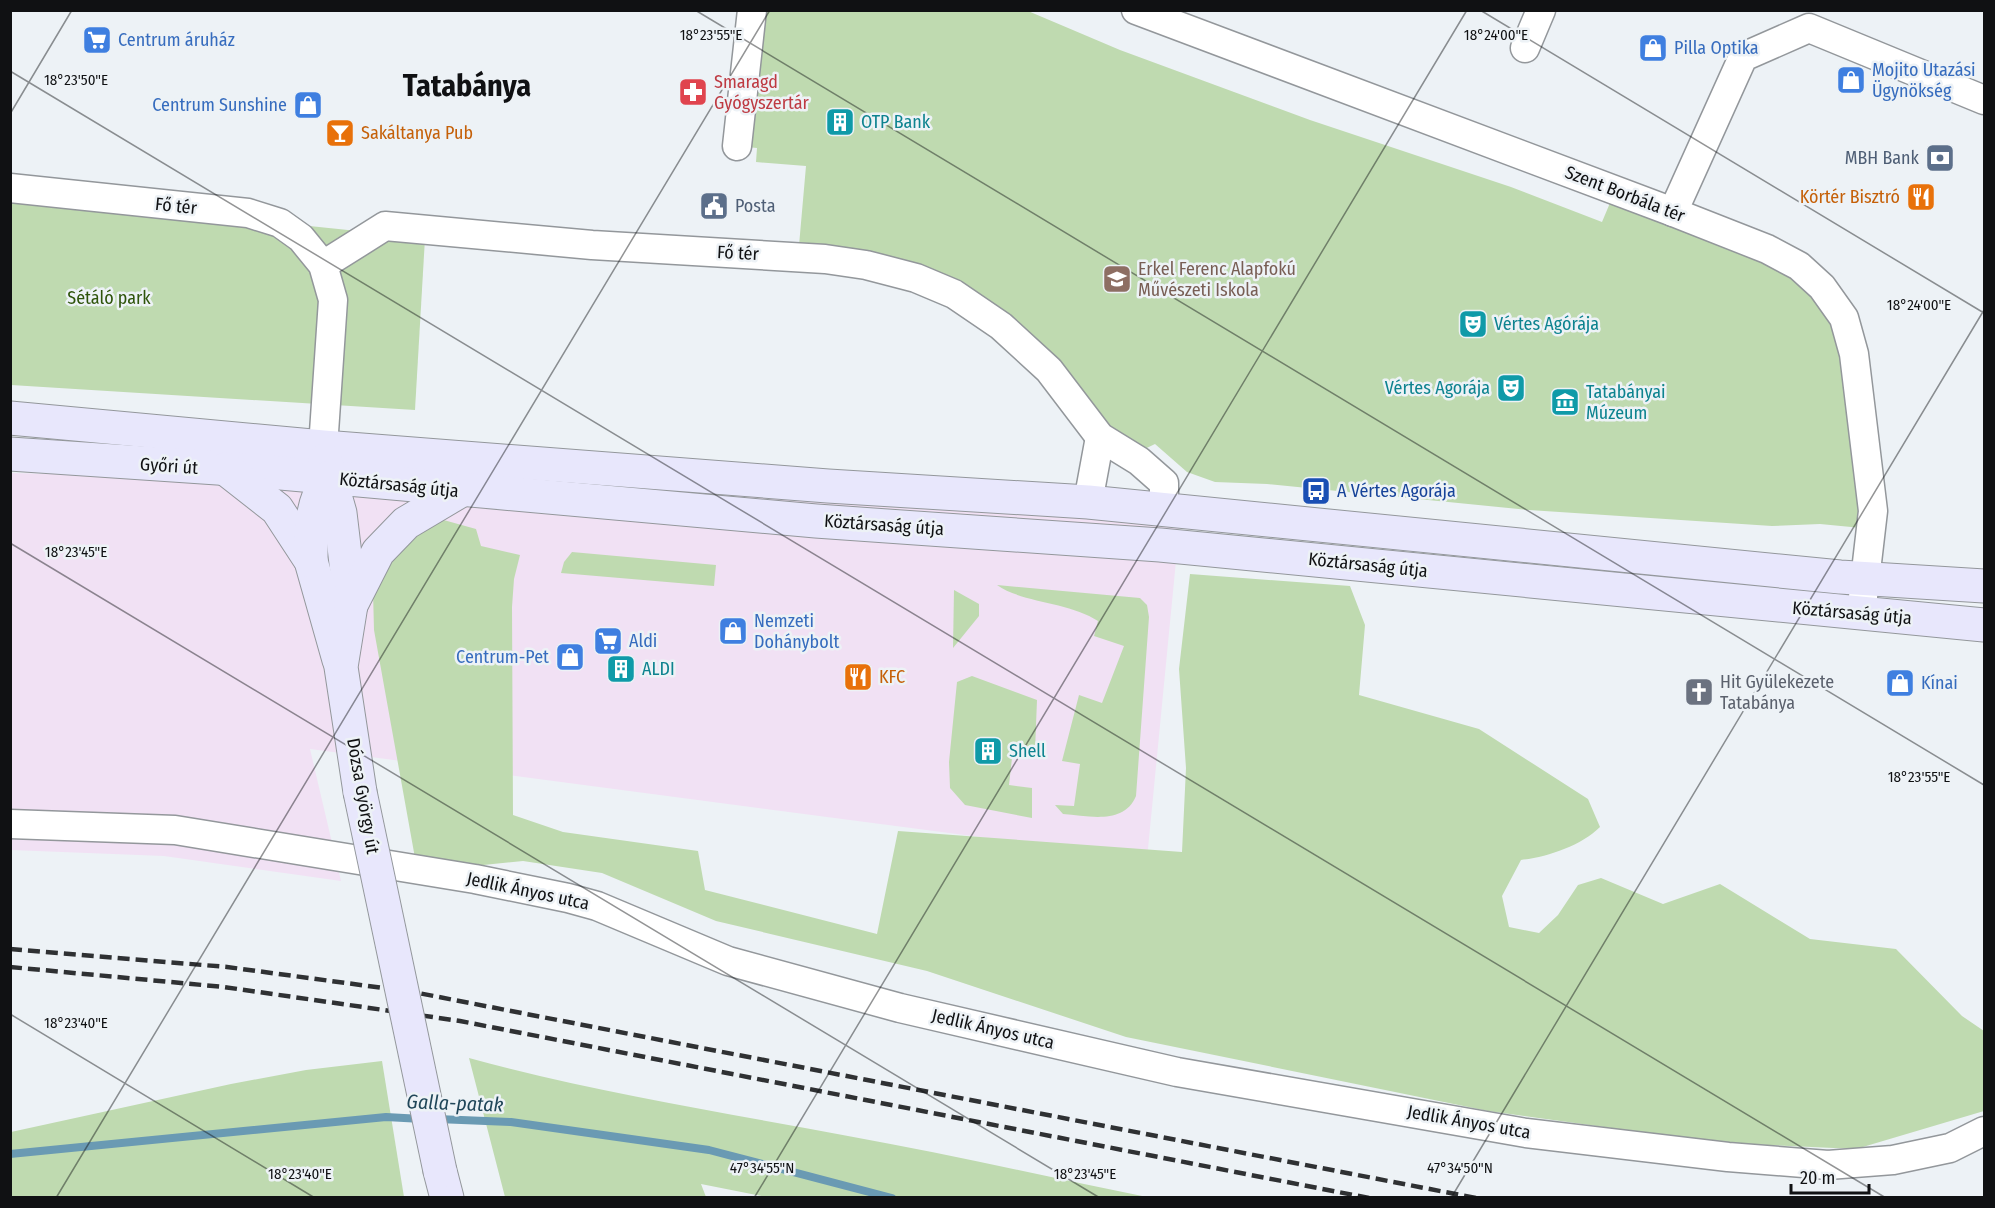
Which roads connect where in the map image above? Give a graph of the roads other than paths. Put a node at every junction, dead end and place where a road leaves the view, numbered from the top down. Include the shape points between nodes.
1 (752, 10) edge
2 (1136, 10) edge
3 (1541, 10) edge
4 (1525, 48) dead end
5 (1984, 100) edge
6 (737, 146) dead end
7 (10, 188) edge
8 (1673, 212) junction
9 (323, 265) junction
10 (10, 418) edge
11 (1100, 437) junction
12 (10, 454) edge
13 (325, 462) junction
14 (226, 469) junction
15 (460, 491) junction
16 (1088, 502) junction
17 (1164, 511) junction
18 (311, 561) junction
19 (1866, 579) junction
20 (1984, 586) edge
21 (351, 605) junction
22 (1861, 614) junction
23 (1984, 625) edge
24 (341, 667) junction
25 (10, 824) edge
26 (1984, 1131) edge
27 (443, 1184) edge

1 - 6 street
2 - 8 street, Szent Borbála tér
3 - 4 street
5 - 8 street via 1809,27 1743,57
7 - 9 street, Fő tér via 248,213 280,223 301,238
8 - 19 street, Szent Borbála tér via 1767,249 1799,266 1822,287 1844,318 1854,354 1873,510
9 - 11 street, Fő tér via 385,226 866,265 916,278 954,294 1001,326 1049,370
9 - 13 street, Fő tér via 333,300
10 - 13 street, Győri út
11 - 16 street
11 - 17 street, Fő tér via 1164,483
12 - 14 street, Győri út
13 - 14 street, Győri út
13 - 15 street, Köztársaság útja
13 - 16 street, Köztársaság útja
13 - 18 street via 314,508
13 - 21 street, Dózsa György út via 340,513
14 - 18 street via 277,509
15 - 21 street via 406,523 378,552
15 - 22 street, Köztársaság útja via 816,521 1160,544
16 - 17 street, Köztársaság útja
17 - 19 street, Köztársaság útja
18 - 24 street
19 - 20 street, Köztársaság útja
19 - 22 street, Szent Borbála tér
21 - 24 street, Dózsa György út
22 - 23 street, Köztársaság útja
24 - 27 street, Dózsa György út, bridge via 360,792
25 - 26 street, Jedlik Ányos utca via 175,830 556,896 597,906 728,961 900,1008 1177,1072 1526,1133 1828,1165 1893,1160 1950,1148

